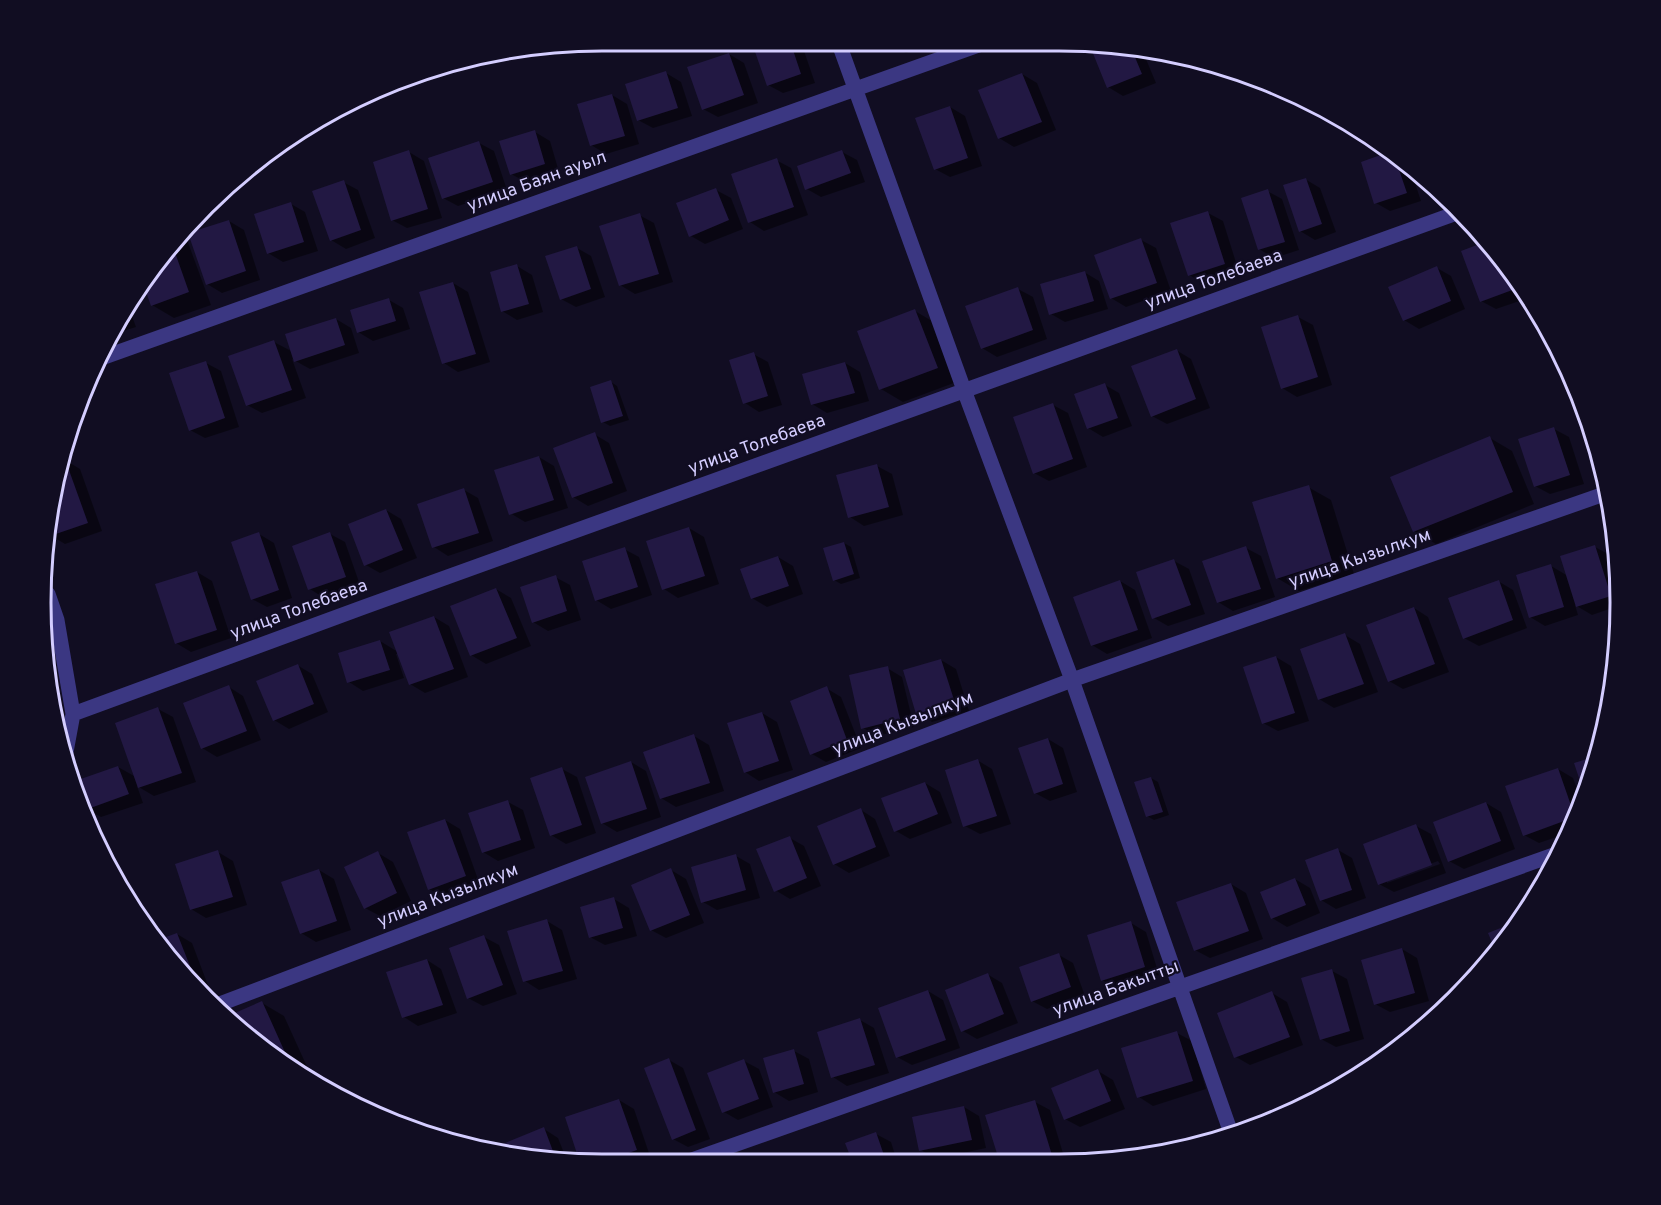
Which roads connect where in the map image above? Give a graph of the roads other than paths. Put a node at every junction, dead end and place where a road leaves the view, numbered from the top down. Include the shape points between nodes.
1 (842, 51) edge
2 (959, 51) edge
3 (856, 88) junction
4 (1451, 216) edge
5 (110, 355) edge
6 (964, 390) junction
7 (1599, 496) edge
8 (51, 603) edge
9 (1072, 680) junction
10 (73, 714) junction
11 (68, 738) edge
12 (1547, 857) edge
13 (1179, 987) junction
14 (224, 1002) edge
15 (1229, 1127) edge
16 (709, 1154) edge

1 - 3 street
2 - 3 street, улица Баян ауыл
3 - 5 street, улица Баян ауыл
3 - 6 street
4 - 6 street, улица Толебаева
6 - 9 street
6 - 10 street, улица Толебаева
7 - 9 street, улица Кызылкум
8 - 10 street
9 - 13 street
9 - 14 street, улица Кызылкум
10 - 11 street
12 - 13 street, улица Бакытты
13 - 15 street
13 - 16 street, улица Бакытты

